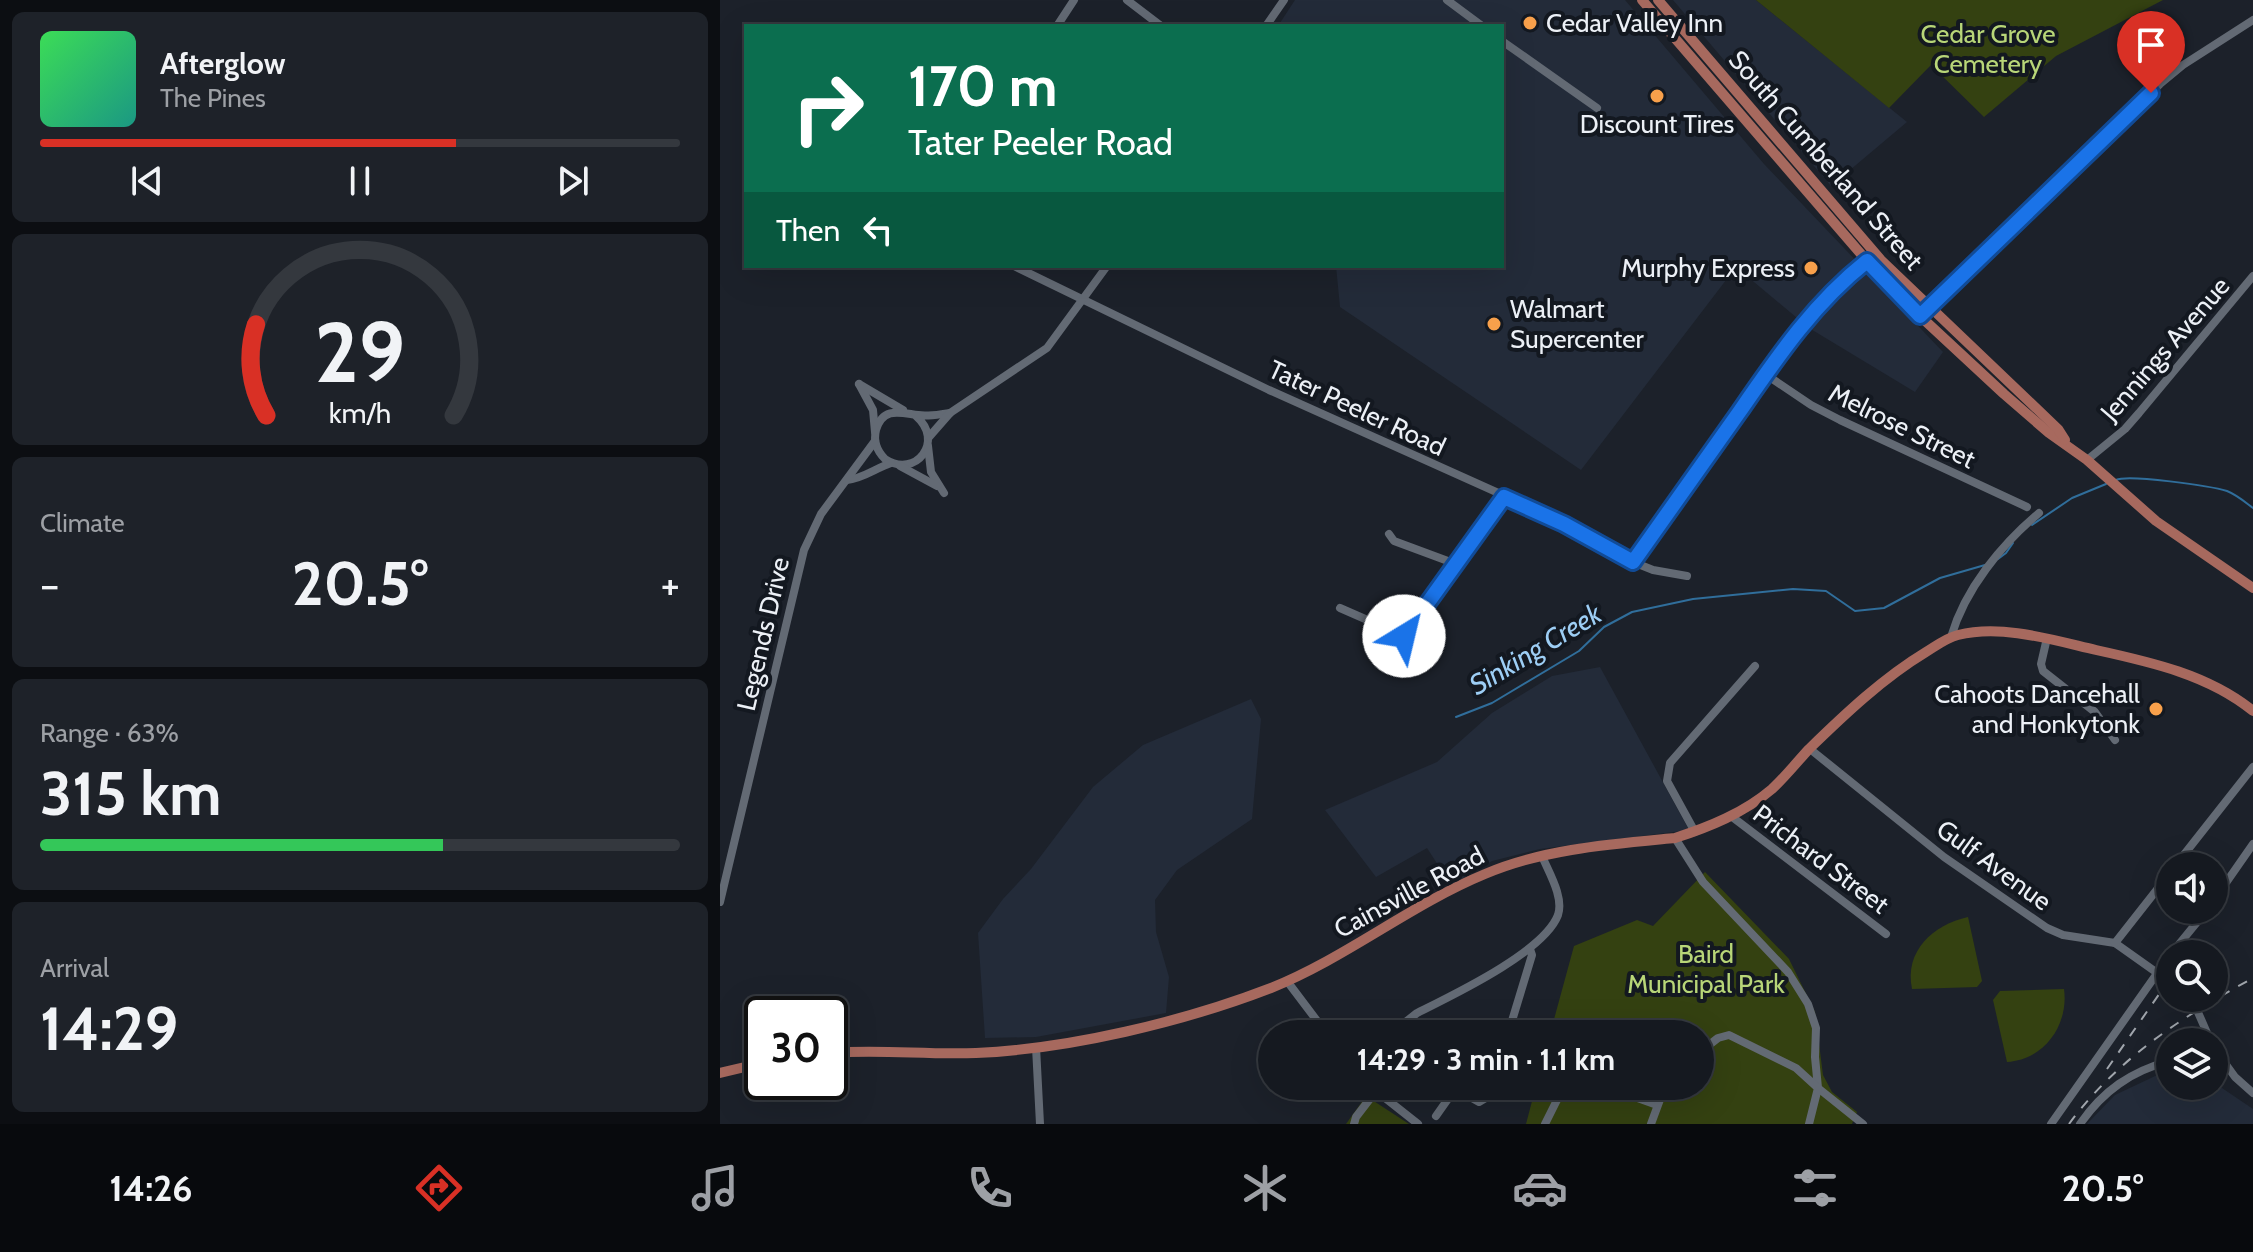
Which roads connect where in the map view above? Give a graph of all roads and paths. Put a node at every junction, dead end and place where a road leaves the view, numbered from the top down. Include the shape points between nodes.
1 (1074, 0) edge
2 (1127, 0) edge
3 (1284, 0) edge
4 (1447, 0) edge
5 (1642, 0) edge
6 (1658, 0) edge
7 (2253, 20) edge
8 (1058, 24) edge
9 (1158, 24) edge
10 (1267, 24) edge
11 (1479, 24) edge
12 (1504, 42) edge
13 (1597, 108) dead end
14 (1867, 261) junction
15 (1020, 268) edge
16 (1106, 268) edge
17 (2253, 276) edge
18 (1085, 300) junction
19 (1929, 308) junction
20 (1920, 316) junction
21 (1765, 374) junction
22 (906, 411) junction
23 (952, 412) junction
24 (916, 416) junction
25 (875, 436) junction
26 (928, 442) junction
27 (2069, 445) junction
28 (895, 464) junction
29 (2092, 464) junction
30 (847, 480) junction
31 (1504, 497) junction
32 (2027, 507) dead end
33 (2039, 513) dead end
34 (1389, 534) dead end
35 (1633, 562) junction
36 (1456, 564) junction
37 (1687, 576) dead end
38 (2253, 588) edge
39 (1340, 608) dead end
40 (1951, 637) junction
41 (2047, 638) junction
42 (1755, 666) dead end
43 (2253, 711) edge
44 (2115, 740) dead end
45 (1810, 749) junction
46 (2253, 767) edge
47 (1731, 816) junction
48 (1695, 832) junction
49 (1675, 838) junction
50 (2253, 844) edge
51 (2186, 852) edge
52 (1542, 856) junction
53 (2228, 880) edge
54 (2156, 891) edge
55 (720, 902) edge
56 (2195, 924) edge
57 (1886, 934) dead end
58 (2182, 940) edge
59 (2115, 943) junction
60 (1530, 949) junction
61 (2156, 972) joint
62 (1287, 981) junction
63 (1316, 1020) edge
64 (1408, 1020) edge
65 (1512, 1020) edge
66 (1714, 1041) edge
67 (1036, 1047) junction
68 (848, 1052) edge
69 (2156, 1065) edge
70 (744, 1067) edge
71 (2228, 1067) edge
72 (720, 1073) edge
73 (1818, 1088) junction
74 (2253, 1093) edge
75 (1366, 1100) edge
76 (1387, 1100) edge
77 (1445, 1100) edge
78 (1557, 1100) edge
79 (1643, 1100) edge
80 (1659, 1100) edge
81 (1657, 1105) junction
82 (1436, 1116) dead end
83 (1040, 1124) edge
84 (1354, 1124) edge
85 (1418, 1124) edge
86 (1545, 1124) edge
87 (1651, 1124) edge
88 (1809, 1124) edge
89 (1863, 1124) edge
90 (2051, 1124) edge
91 (2080, 1124) edge

1 - 8 street
2 - 9 street
3 - 10 street
4 - 11 street
5 - 14 main road, South Cumberland Street
6 - 19 main road, South Cumberland Street via 1849,224
7 - 19 street via 2160,84
12 - 13 street
14 - 20 main road, South Cumberland Street
14 - 21 street via 1819,304
15 - 18 street, Tater Peeler Road
16 - 18 street
17 - 29 street, Jennings Avenue
18 - 23 street via 1047,348
18 - 31 street, Tater Peeler Road
19 - 20 street
19 - 27 main road, South Cumberland Street
20 - 27 main road, South Cumberland Street via 2049,433
21 - 32 street, Melrose Street via 1834,416
21 - 35 street
22 - 24 street
22 - 25 street, Legends Drive via 884,418
22 - 25 street via 859,384 873,410
23 - 24 street
23 - 26 street
24 - 26 street via 923,421
25 - 28 street via 880,454
25 - 30 street, Legends Drive
26 - 28 street via 917,461
26 - 28 street via 930,468 942,490
27 - 29 main road, South Cumberland Street
28 - 30 street
29 - 38 main road, South Cumberland Street via 2184,543
30 - 55 street, Legends Drive via 821,514 804,550
31 - 35 street, Tater Peeler Road
31 - 36 street
33 - 40 street via 2017,532 1976,585
34 - 36 street via 1394,541
35 - 37 street, Tater Peeler Road
36 - 39 street via 1404,636
40 - 41 main road, Cainsville Road via 1981,632
40 - 45 main road, Cainsville Road via 1905,665
41 - 43 main road, Cainsville Road via 2190,676
41 - 44 street via 2043,671 2095,712
42 - 48 street via 1670,763 1667,781
45 - 47 main road, Cainsville Road via 1771,789
45 - 59 street, Gulf Avenue via 1944,857 2047,928
46 - 51 street
47 - 48 main road, Cainsville Road
47 - 57 street, Prichard Street
48 - 49 main road, Cainsville Road
49 - 52 main road, Cainsville Road
49 - 73 street via 1703,882 1788,972 1808,1004 1816,1028
50 - 53 street
52 - 60 street via 1559,897 1558,913
52 - 62 main road, Cainsville Road via 1458,886
54 - 59 street
56 - 58 street
59 - 61 street, Gulf Avenue
60 - 64 street
60 - 65 street
61 - 90 street
62 - 63 street
62 - 67 main road, Cainsville Road via 1178,1017
66 - 73 street via 1729,1035 1796,1068
67 - 68 main road, Cainsville Road via 972,1053
67 - 83 street
69 - 91 street via 2118,1083
70 - 72 main road
71 - 74 street
73 - 88 street
73 - 89 street
75 - 84 street
76 - 85 street
77 - 82 street
78 - 86 street
79 - 81 street
80 - 81 street
81 - 87 street

